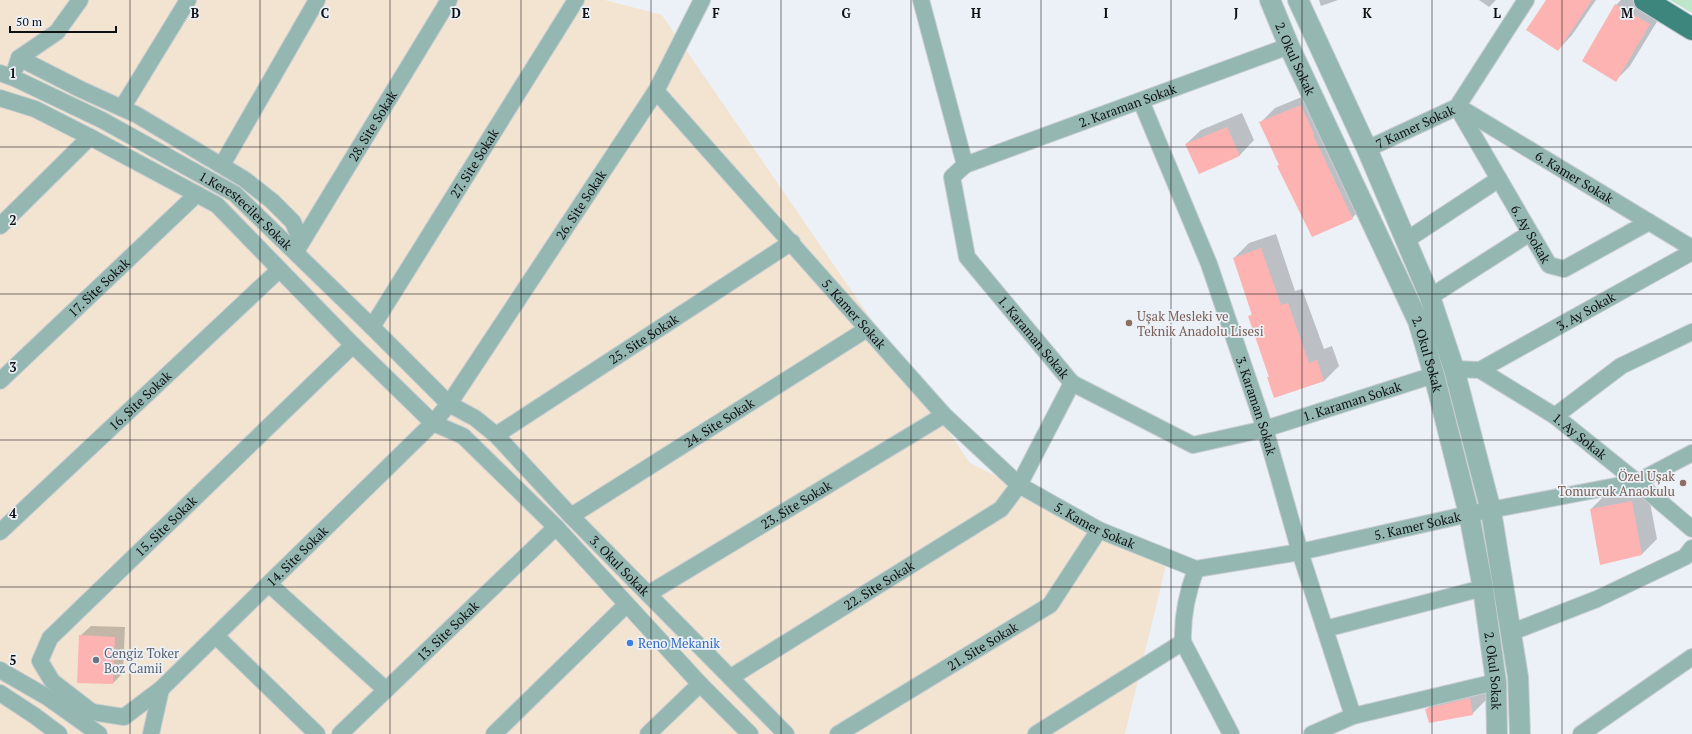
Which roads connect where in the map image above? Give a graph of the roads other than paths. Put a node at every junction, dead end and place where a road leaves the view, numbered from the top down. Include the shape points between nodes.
1 (80, 0) edge
2 (188, 0) edge
3 (316, 0) edge
4 (449, 0) edge
5 (576, 0) edge
6 (702, 0) edge
7 (921, 0) edge
8 (1270, 0) edge
9 (1298, 0) edge
10 (1526, 0) edge
11 (1645, 0) edge
12 (1692, 29) edge
13 (1314, 36) junction
14 (1289, 46) junction
15 (19, 58) junction
16 (7, 76) edge
17 (656, 91) junction
18 (0, 98) edge
19 (1141, 102) junction
20 (1457, 107) junction
21 (122, 108) junction
22 (90, 137) junction
23 (1367, 149) junction
24 (222, 165) junction
25 (965, 165) junction
26 (1499, 179) junction
27 (197, 194) junction
28 (1649, 222) junction
29 (0, 226) edge
30 (1530, 234) junction
31 (1405, 241) junction
32 (792, 242) junction
33 (298, 247) junction
34 (1692, 248) edge
35 (1692, 252) edge
36 (279, 270) junction
37 (1430, 297) junction
38 (372, 326) junction
39 (867, 329) junction
40 (1692, 332) edge
41 (353, 345) junction
42 (1454, 369) junction
43 (1480, 370) junction
44 (1434, 375) junction
45 (0, 381) edge
46 (1072, 382) junction
47 (449, 404) junction
48 (944, 415) junction
49 (1555, 416) junction
50 (432, 423) junction
51 (1265, 429) junction
52 (496, 435) junction
53 (1692, 453) edge
54 (1637, 482) junction
55 (1019, 485) junction
56 (1491, 511) junction
57 (1469, 514) junction
58 (571, 516) junction
59 (556, 528) junction
60 (1692, 529) edge
61 (1099, 530) junction
62 (0, 532) edge
63 (1692, 548) edge
64 (1300, 552) junction
65 (1196, 569) junction
66 (268, 584) junction
67 (1483, 588) junction
68 (648, 594) junction
69 (626, 605) junction
70 (1325, 629) junction
71 (1512, 632) junction
72 (216, 636) junction
73 (1183, 642) junction
74 (1692, 657) edge
75 (0, 670) edge
76 (731, 677) junction
77 (1496, 682) junction
78 (700, 684) junction
79 (161, 689) junction
80 (386, 690) junction
81 (0, 694) edge
82 (92, 712) junction
83 (1353, 716) junction
84 (95, 732) edge
85 (59, 734) edge
86 (151, 734) edge
87 (317, 734) edge
88 (340, 734) edge
89 (494, 734) edge
90 (648, 734) edge
91 (750, 734) edge
92 (786, 734) edge
93 (838, 734) edge
94 (1036, 734) edge
95 (1231, 734) edge
96 (1312, 734) edge
97 (1497, 734) edge
98 (1520, 734) edge
99 (1580, 734) edge

1 - 15 street via 57,32
2 - 21 street
3 - 24 street
4 - 33 street, 28. Site Sokak
5 - 38 street, 27. Site Sokak
6 - 17 street, 26. Site Sokak
7 - 25 street
8 - 14 street, 2. Okul Sokak
9 - 13 street, 2. Okul Sokak
10 - 20 street, 7 Kamer Sokak
11 - 12 main road
13 - 14 street
13 - 23 street, 2. Okul Sokak
14 - 19 street, 2. Karaman Sokak
14 - 44 street, 2. Okul Sokak via 1418,321
15 - 16 street
15 - 21 street
16 - 33 street, 1.Keresteciler Sokak via 102,120 235,194
17 - 32 street, 5. Kamer Sokak
17 - 47 street, 26. Site Sokak
18 - 22 street, 1.Keresteciler Sokak via 35,109
19 - 25 street, 2. Karaman Sokak
19 - 51 street, 3. Karaman Sokak via 1208,264
20 - 23 street, 7 Kamer Sokak
20 - 26 street, 6. Ay Sokak
20 - 28 street, 6. Kamer Sokak
21 - 24 street
22 - 27 street, 1.Keresteciler Sokak
22 - 29 street
23 - 31 street, 2. Okul Sokak
24 - 33 street via 272,201 293,222
25 - 46 street, 1. Karaman Sokak via 952,178 967,258
26 - 30 street, 6. Ay Sokak
26 - 31 street
27 - 36 street, 1.Keresteciler Sokak via 217,205
27 - 45 street, 17. Site Sokak
28 - 30 street, 6. Ay Sokak via 1564,269 1549,265
28 - 34 street, 6. Kamer Sokak
30 - 37 street
31 - 37 street, 2. Okul Sokak
32 - 39 street, 5. Kamer Sokak
32 - 52 street, 25. Site Sokak
33 - 38 street, 1.Keresteciler Sokak
35 - 43 street, 3. Ay Sokak
36 - 41 street, 1.Keresteciler Sokak
36 - 62 street, 16. Site Sokak
37 - 42 street, 2. Okul Sokak
38 - 47 street, 1.Keresteciler Sokak
39 - 48 street, 5. Kamer Sokak
39 - 58 street, 24. Site Sokak
40 - 49 street via 1621,366
41 - 50 street, 1.Keresteciler Sokak
41 - 82 street, 15. Site Sokak via 50,638 40,661 52,681
42 - 43 street, 1. Ay Sokak
42 - 44 street
42 - 56 street, 2. Okul Sokak
43 - 49 street, 1. Ay Sokak
44 - 51 street, 1. Karaman Sokak
44 - 57 street, 2. Okul Sokak
46 - 51 street, 1. Karaman Sokak via 1193,444
46 - 55 street, 22. Site Sokak
47 - 50 street, 26. Site Sokak
47 - 52 street, 3. Okul Sokak via 475,418
48 - 55 street, 5. Kamer Sokak
48 - 68 street, 23. Site Sokak
49 - 54 street, 1. Ay Sokak
50 - 59 street, 3. Okul Sokak via 463,436
50 - 66 street, 14. Site Sokak
51 - 64 street, 3. Karaman Sokak
52 - 58 street, 3. Okul Sokak
53 - 54 street, 5. Kamer Sokak
54 - 56 street, 5. Kamer Sokak
54 - 60 street, 1. Ay Sokak
55 - 61 street, 5. Kamer Sokak
55 - 76 street, 22. Site Sokak via 1001,509
56 - 57 street, 5. Kamer Sokak
56 - 71 street, 2. Okul Sokak
57 - 64 street, 5. Kamer Sokak
57 - 67 street, 2. Okul Sokak
58 - 68 street, 3. Okul Sokak
59 - 69 street, 3. Okul Sokak
59 - 80 street, 13. Site Sokak
61 - 65 street, 5. Kamer Sokak
61 - 93 street, 21. Site Sokak via 1050,605
63 - 71 street via 1685,557 1597,599
64 - 65 street, 5. Kamer Sokak
64 - 70 street, 3. Karaman Sokak
65 - 73 street via 1187,593 1182,628
66 - 72 street, 14. Site Sokak
66 - 80 street
67 - 70 street
67 - 77 street, 2. Okul Sokak
68 - 76 street, 3. Okul Sokak
69 - 78 street, 3. Okul Sokak
69 - 89 street
70 - 83 street, 3. Karaman Sokak
71 - 98 street, 2. Okul Sokak via 1518,677
72 - 79 street, 14. Site Sokak
72 - 87 street
73 - 94 street
73 - 95 street
74 - 99 street
75 - 84 street via 47,697
76 - 92 street, 3. Okul Sokak
77 - 83 street
77 - 97 street, 2. Okul Sokak
78 - 90 street
78 - 91 street, 3. Okul Sokak
79 - 82 street, 14. Site Sokak via 124,717
79 - 86 street
80 - 88 street, 13. Site Sokak
81 - 85 street
82 - 84 street
83 - 96 street

